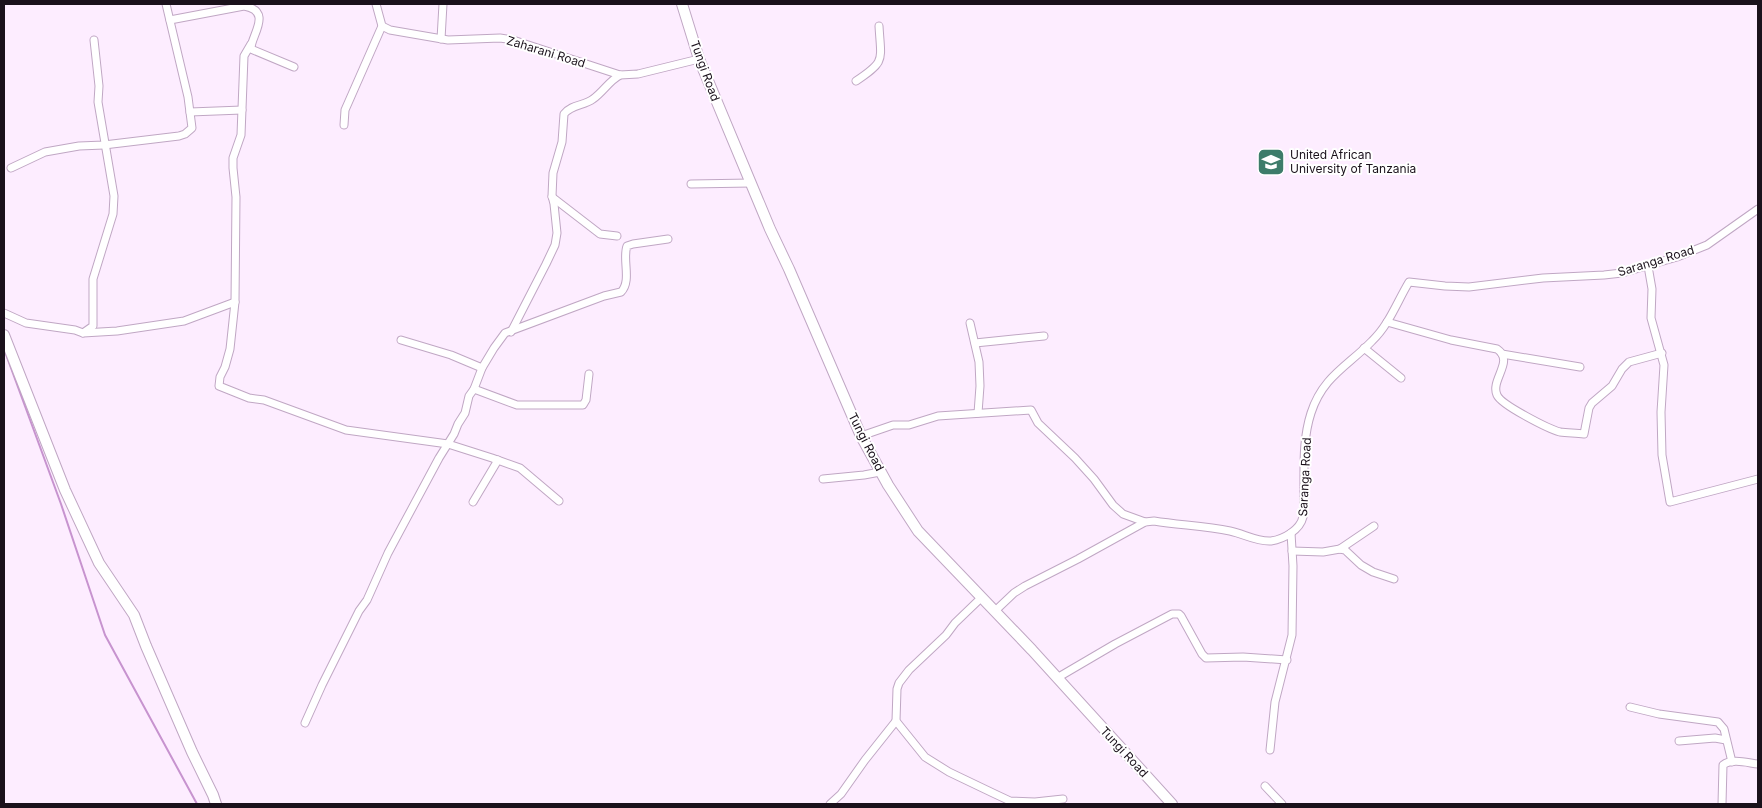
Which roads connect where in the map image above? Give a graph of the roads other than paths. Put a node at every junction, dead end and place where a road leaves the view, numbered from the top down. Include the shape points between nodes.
1 (166, 4) edge
2 (379, 4) edge
3 (443, 4) edge
4 (682, 4) edge
5 (170, 20) junction
6 (382, 26) junction
7 (879, 26) dead end
8 (441, 38) junction
9 (94, 40) dead end
10 (251, 44) junction
11 (699, 59) junction
12 (294, 67) dead end
13 (620, 75) junction
14 (856, 82) dead end
15 (242, 110) junction
16 (190, 112) junction
17 (344, 125) dead end
18 (104, 145) junction
19 (11, 168) dead end
20 (751, 183) junction
21 (691, 184) dead end
22 (552, 196) junction
23 (1758, 209) edge
24 (618, 236) dead end
25 (668, 239) dead end
26 (1648, 266) junction
27 (235, 302) junction
28 (4, 313) edge
29 (1387, 322) junction
30 (970, 323) dead end
31 (511, 332) junction
32 (83, 333) junction
33 (4, 334) edge
34 (1044, 336) dead end
35 (401, 340) dead end
36 (975, 344) junction
37 (1364, 348) junction
38 (1662, 353) junction
39 (1502, 354) junction
40 (1580, 367) dead end
41 (482, 368) junction
42 (589, 374) dead end
43 (1401, 378) dead end
44 (474, 389) junction
45 (978, 413) junction
46 (861, 436) junction
47 (448, 444) junction
48 (498, 460) junction
49 (880, 472) junction
50 (823, 479) dead end
51 (1758, 479) edge
52 (559, 501) dead end
53 (473, 502) dead end
54 (1145, 522) junction
55 (1374, 526) dead end
56 (1291, 533) junction
57 (1340, 549) junction
58 (1292, 551) junction
59 (1394, 579) dead end
60 (982, 597) junction
61 (995, 611) junction
62 (1287, 660) junction
63 (1056, 678) junction
64 (1630, 707) dead end
65 (896, 722) junction
66 (305, 723) dead end
67 (1726, 740) junction
68 (1678, 742) dead end
69 (1270, 750) dead end
70 (1732, 762) junction
71 (1758, 764) edge
72 (1265, 786) dead end
73 (1062, 799) dead end
74 (216, 804) edge
75 (830, 804) edge
76 (1172, 804) edge
77 (1282, 804) edge
78 (1722, 804) edge

1 - 5 street
2 - 6 street
3 - 8 street
4 - 11 main road, Tungi Road
5 - 10 street via 247,6 259,18
5 - 16 street
6 - 8 street, Zaharani Road
6 - 17 street via 345,110
7 - 14 street via 880,59 875,69
8 - 13 street, Zaharani Road via 513,40
9 - 18 street
10 - 12 street via 252,50
10 - 15 street via 244,56
11 - 13 street, Zaharani Road via 638,74
11 - 20 main road, Tungi Road
13 - 22 street via 594,99 573,106 564,114 562,142 552,173
15 - 16 street
15 - 27 street via 241,135 232,168 236,197
16 - 18 street via 192,128 182,135
18 - 19 street via 41,153
18 - 32 street via 114,209 93,279 93,326
20 - 21 street
20 - 46 main road, Tungi Road
22 - 24 street via 600,234
22 - 31 street via 556,224 554,245
23 - 26 street, Saranga Road via 1707,245
25 - 31 street via 627,246 626,286 622,292
26 - 29 street, Saranga Road via 1622,273 1469,287 1408,282
26 - 38 street via 1652,289 1651,318
27 - 32 street via 184,320 127,330
27 - 47 street via 230,349 219,386 346,430
28 - 32 street via 26,323
29 - 37 street, Saranga Road via 1378,336
29 - 39 street via 1451,340 1493,347
30 - 36 street
31 - 41 street via 506,333
33 - 74 main road via 65,490 99,563 134,615
34 - 36 street
35 - 41 street
36 - 45 street via 979,362
37 - 43 street
37 - 56 street, Saranga Road via 1333,374 1311,412 1303,464 1303,517
38 - 39 street via 1625,365 1612,386 1589,408 1584,434 1559,432 1504,403 1496,390 1504,361
38 - 51 street via 1662,455 1670,502
39 - 40 street
41 - 44 street
42 - 44 street via 583,405 517,405
44 - 47 street
45 - 46 street via 938,416 909,425 893,425
45 - 54 street via 1031,410 1038,423 1080,463 1113,505 1123,514
46 - 49 main road, Tungi Road
47 - 48 street
47 - 66 street via 388,553
48 - 52 street via 520,468
48 - 53 street
49 - 50 street
49 - 60 main road, Tungi Road via 918,531
54 - 56 street, Saranga Road via 1209,528 1268,541
54 - 61 street via 1025,586
55 - 57 street
56 - 58 street
57 - 58 street
57 - 59 street via 1373,572
58 - 62 street via 1292,636
60 - 61 main road, Tungi Road
60 - 65 street via 899,683
61 - 63 main road, Tungi Road
62 - 63 street via 1206,658 1181,616 1172,614
62 - 69 street via 1275,702
63 - 76 main road, Tungi Road
64 - 67 street via 1718,722 1724,729
65 - 73 street via 925,757 1010,801
65 - 75 street
67 - 68 street
67 - 70 street
70 - 71 street
70 - 78 street via 1723,765
72 - 77 street

